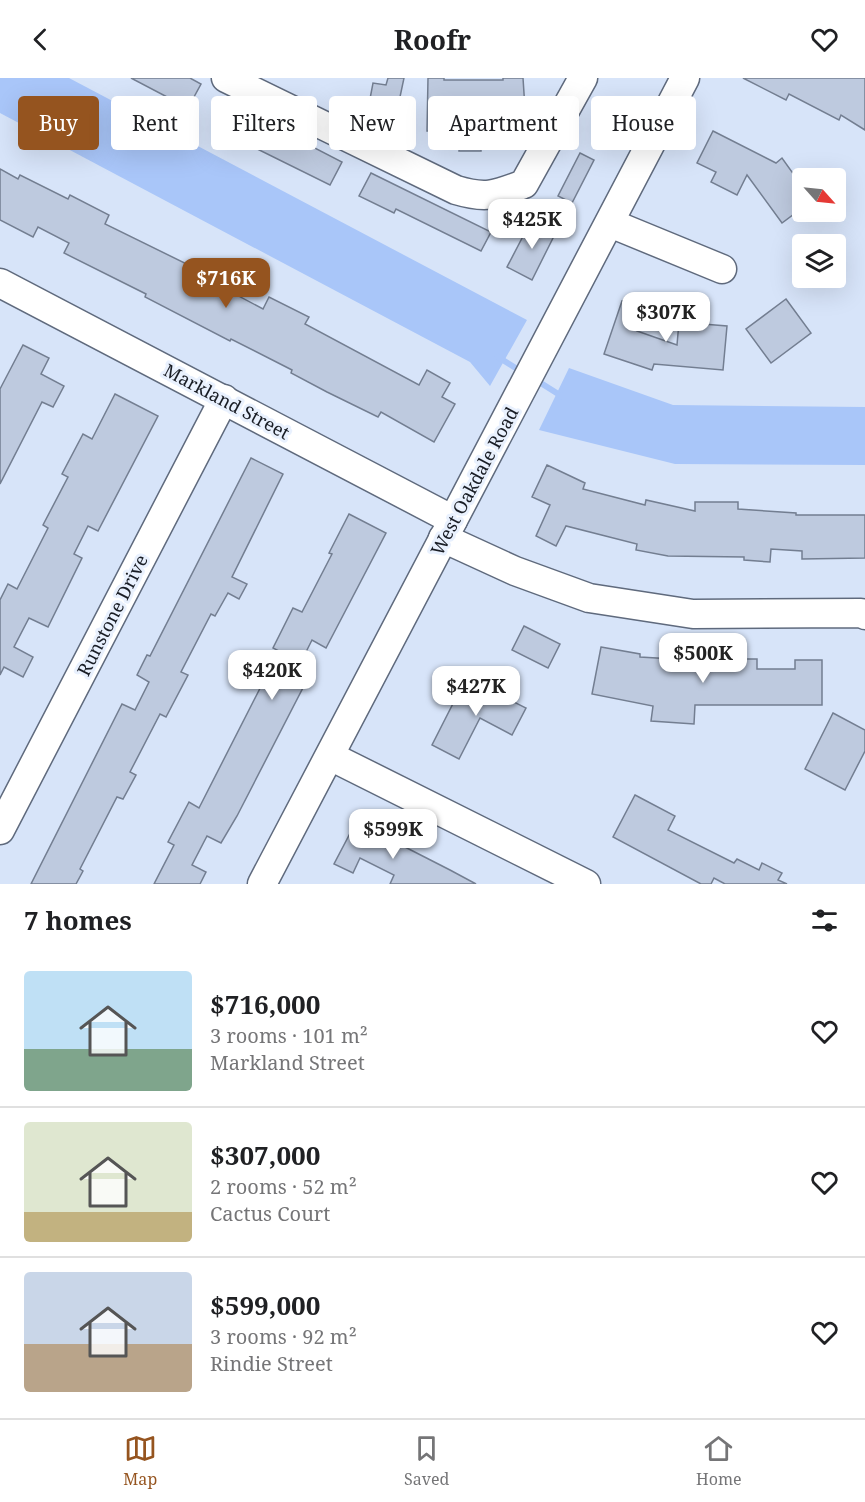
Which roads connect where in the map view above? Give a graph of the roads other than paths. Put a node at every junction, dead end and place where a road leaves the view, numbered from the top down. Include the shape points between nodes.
1 (226, 78) edge
2 (583, 78) edge
3 (685, 78) edge
4 (610, 223) junction
5 (722, 268) dead end
6 (0, 283) edge
7 (224, 399) junction
8 (448, 529) junction
9 (865, 615) edge
10 (330, 756) junction
11 (0, 830) edge
12 (262, 884) edge
13 (586, 884) edge

1 - 2 street via 456,190 476,196 500,194 524,184
3 - 4 street, West Oakdale Road
4 - 5 street
4 - 8 street, West Oakdale Road
6 - 7 street, Markland Street
7 - 8 street, Markland Street
7 - 11 street, Runstone Drive
8 - 9 street, Markland Street via 515,571 589,598 693,614
8 - 10 street, West Oakdale Road
10 - 12 street, West Oakdale Road
10 - 13 street

